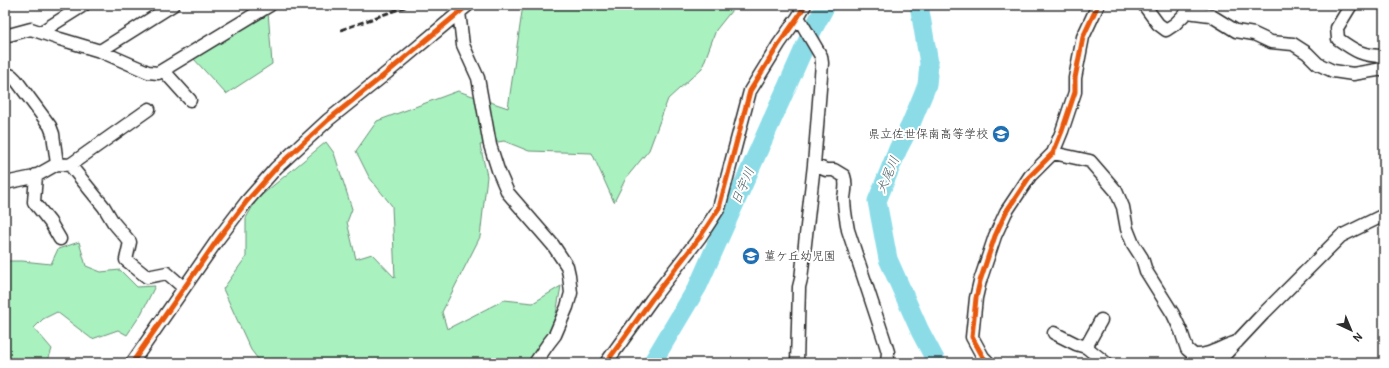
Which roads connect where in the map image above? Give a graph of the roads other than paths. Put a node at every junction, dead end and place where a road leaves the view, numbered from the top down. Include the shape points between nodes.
1 (84, 5) edge
2 (174, 5) edge
3 (270, 5) edge
4 (805, 5) edge
5 (1098, 5) edge
6 (1144, 5) edge
7 (1351, 5) edge
8 (463, 9) edge
9 (800, 20) junction
10 (41, 32) junction
11 (5, 36) edge
12 (100, 51) junction
13 (1384, 56) edge
14 (164, 70) junction
15 (1384, 71) edge
16 (5, 73) edge
17 (190, 100) dead end
18 (149, 109) dead end
19 (1053, 153) junction
20 (57, 164) junction
21 (70, 165) junction
22 (814, 165) junction
23 (36, 175) junction
24 (5, 183) edge
25 (1384, 215) edge
26 (60, 239) dead end
27 (184, 288) junction
28 (1101, 320) dead end
29 (1054, 333) dead end
30 (1237, 342) junction
31 (1086, 347) junction
32 (132, 363) edge
33 (535, 363) edge
34 (606, 363) edge
35 (797, 363) edge
36 (887, 363) edge
37 (989, 363) edge
38 (1106, 363) edge
39 (1217, 363) edge

1 - 10 street
2 - 12 street
3 - 14 street
4 - 9 street
5 - 19 street via 1083,37 1075,92
6 - 15 street via 1158,24 1166,30 1187,12 1210,15 1236,30 1254,34 1271,42 1293,44 1318,64 1333,71 1353,74 1383,69
7 - 13 street via 1337,28 1338,39 1366,55
8 - 27 street via 328,120 276,168 218,238
8 - 33 street via 463,45 478,78 490,146 500,176 508,193 553,245 567,266 569,275 571,293 567,308 555,335
9 - 22 street via 821,56 822,63
9 - 34 street via 778,44 750,91 719,208 700,238
10 - 11 street via 31,29
10 - 12 street
12 - 14 street via 148,72 158,73
14 - 17 street
16 - 20 street via 16,80 50,126
18 - 21 street
19 - 30 street via 1090,161 1116,191 1133,244 1142,258 1146,271 1173,314 1187,349 1194,355 1203,356
19 - 37 street via 1030,176 1006,212 980,281 972,337
20 - 21 street
20 - 23 street
21 - 27 street via 130,242 126,260 147,277 167,273
22 - 35 street via 799,287
22 - 36 street via 834,170 844,176 848,230 888,352
23 - 24 street
23 - 26 street via 34,202
25 - 30 street via 1341,236
27 - 32 street
28 - 31 street
29 - 31 street
30 - 39 street
31 - 38 street

